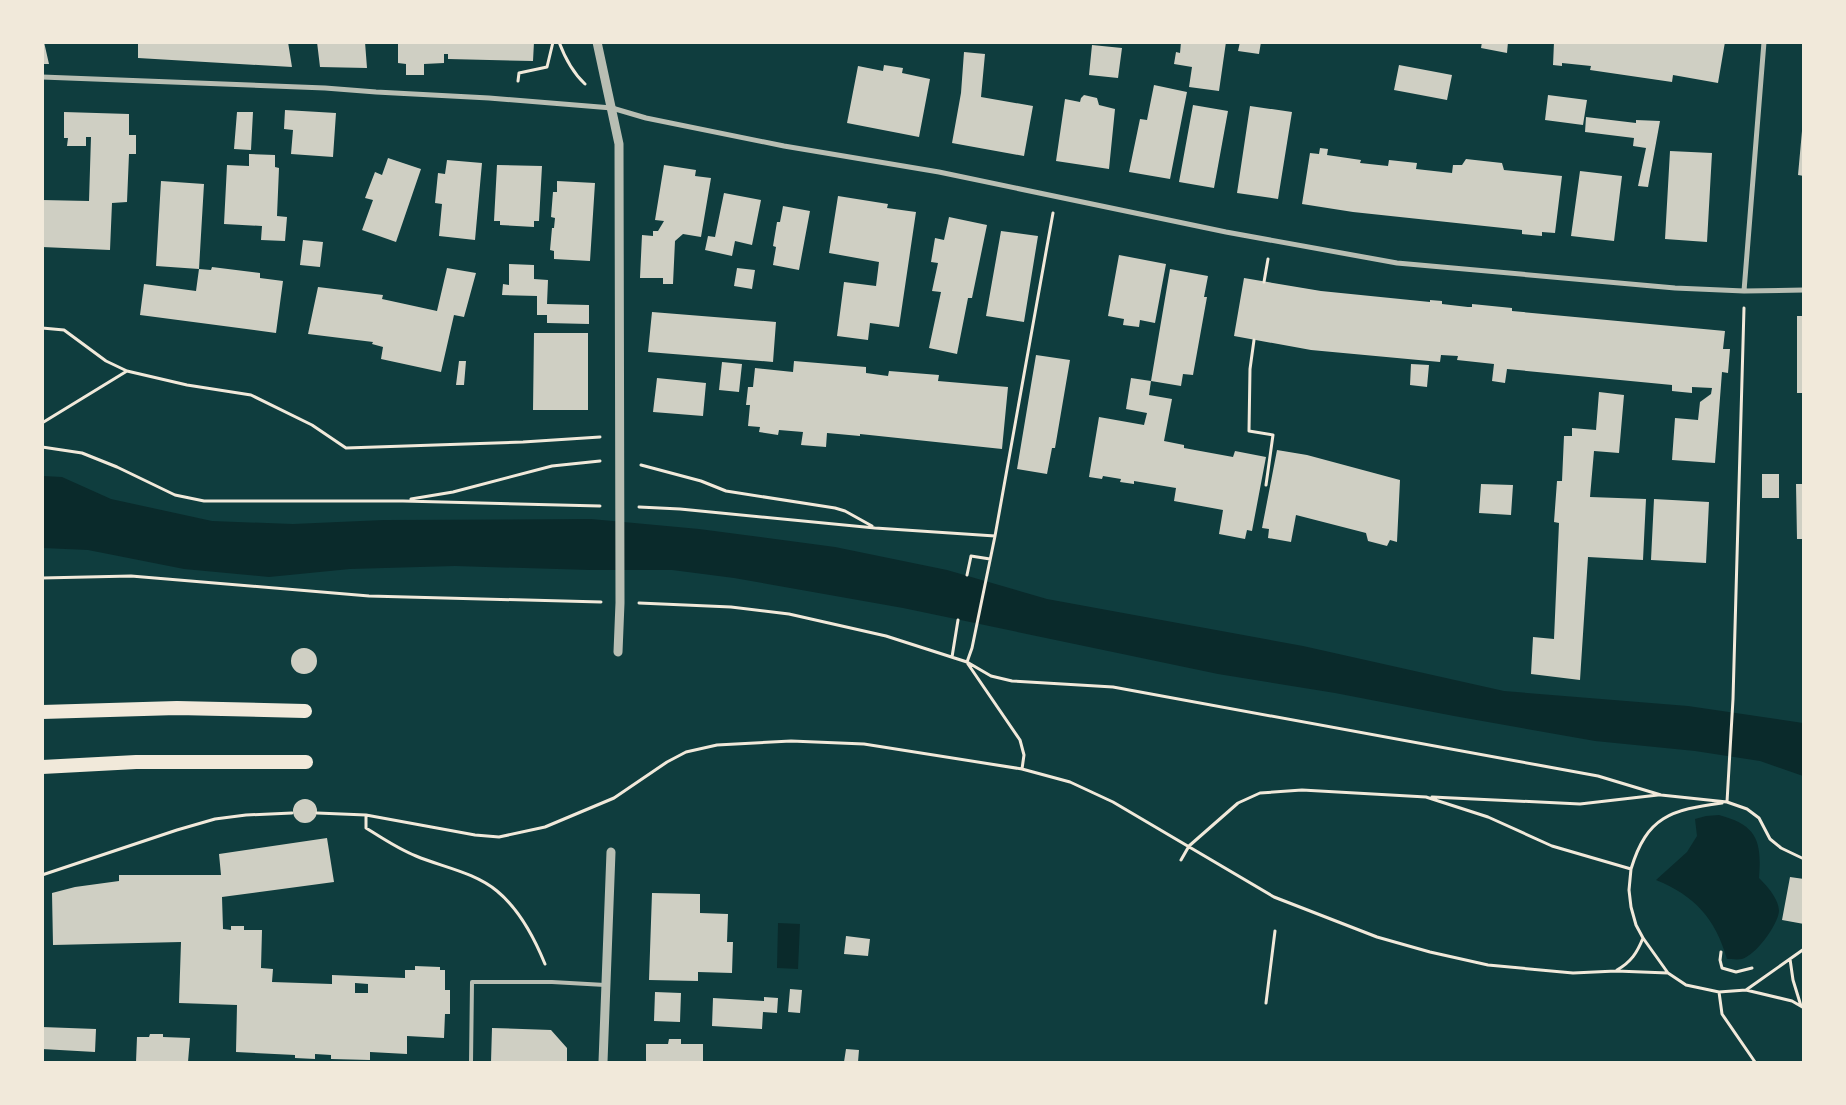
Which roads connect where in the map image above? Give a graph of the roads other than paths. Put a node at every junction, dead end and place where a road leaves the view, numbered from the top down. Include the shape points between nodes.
1 (597, 42) edge
2 (1764, 42) edge
3 (42, 77) edge
4 (612, 108) junction
5 (1804, 290) edge
6 (1744, 291) junction
7 (618, 652) dead end
8 (305, 711) dead end
9 (42, 712) edge
10 (306, 762) dead end
11 (42, 767) edge
12 (611, 852) dead end
13 (605, 985) junction
14 (471, 1062) edge
15 (603, 1062) edge

1 - 4 street
2 - 6 street
3 - 4 street via 294,86
4 - 6 street via 646,118 939,172 1271,241 1431,267
4 - 7 street via 619,144
5 - 6 street
8 - 9 highway via 177,708
10 - 11 highway via 136,762
12 - 13 street
13 - 14 lane via 472,982
13 - 15 street

